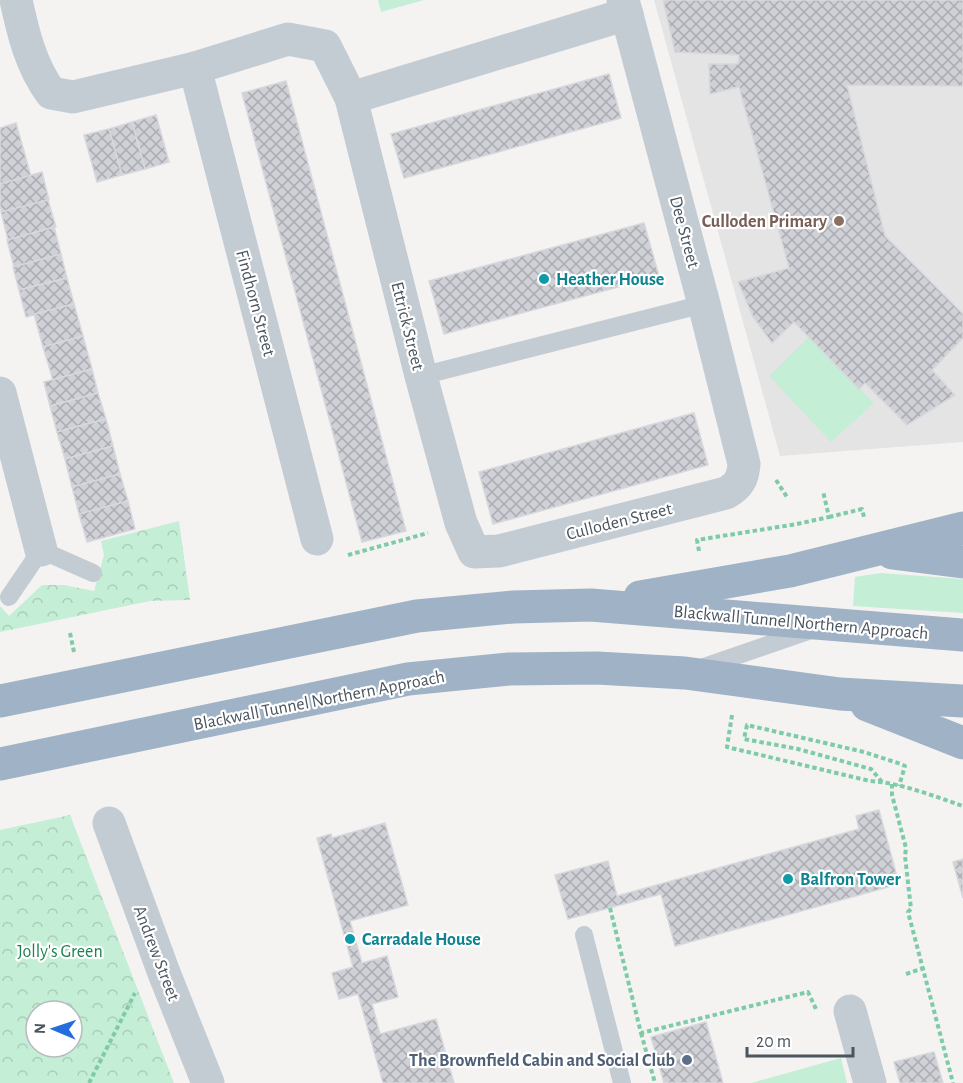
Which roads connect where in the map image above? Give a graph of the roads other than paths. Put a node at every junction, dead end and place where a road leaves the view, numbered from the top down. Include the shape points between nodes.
1 (16, 0) edge
2 (625, 7) edge
3 (12, 41) edge
4 (195, 68) junction
5 (351, 98) junction
6 (704, 304) junction
7 (421, 376) junction
8 (0, 393) edge
9 (744, 464) joint
10 (963, 528) edge
11 (330, 548) road end
12 (41, 550) junction
13 (875, 551) junction
14 (474, 552) joint
15 (963, 562) edge
16 (93, 573) dead end
17 (9, 597) dead end
18 (591, 605) junction
19 (828, 624) junction
20 (963, 635) edge
21 (685, 673) junction
22 (840, 694) junction
23 (3, 699) edge
24 (963, 701) edge
25 (963, 743) edge
26 (0, 764) edge
27 (109, 823) dead end
28 (584, 935) dead end
29 (850, 1011) road end
30 (208, 1083) edge
31 (622, 1083) edge
32 (870, 1083) edge

1 - 3 street
2 - 5 street
2 - 6 street, Dee Street
3 - 4 street via 51,93 73,97
4 - 5 street, Ettrick Street via 288,39 325,46
4 - 11 street, Findhorn Street
5 - 7 street, Ettrick Street
6 - 7 lane
6 - 9 street, Dee Street
7 - 14 street, Ettrick Street via 461,524
8 - 12 street
9 - 14 street, Culloden Street via 739,484 726,493 499,551
10 - 13 highway
12 - 16 lane
12 - 17 lane
13 - 15 highway
13 - 18 highway via 790,571
18 - 19 highway, Blackwall Tunnel Northern Approach
18 - 23 highway, Blackwall Tunnel Northern Approach via 417,616
19 - 20 highway, Blackwall Tunnel Northern Approach
19 - 21 lane
21 - 22 highway, Blackwall Tunnel Northern Approach
21 - 26 highway, Blackwall Tunnel Northern Approach via 509,669 408,679
22 - 24 highway, Blackwall Tunnel Northern Approach
22 - 25 highway
27 - 30 street, Andrew Street
28 - 31 lane
29 - 32 street

